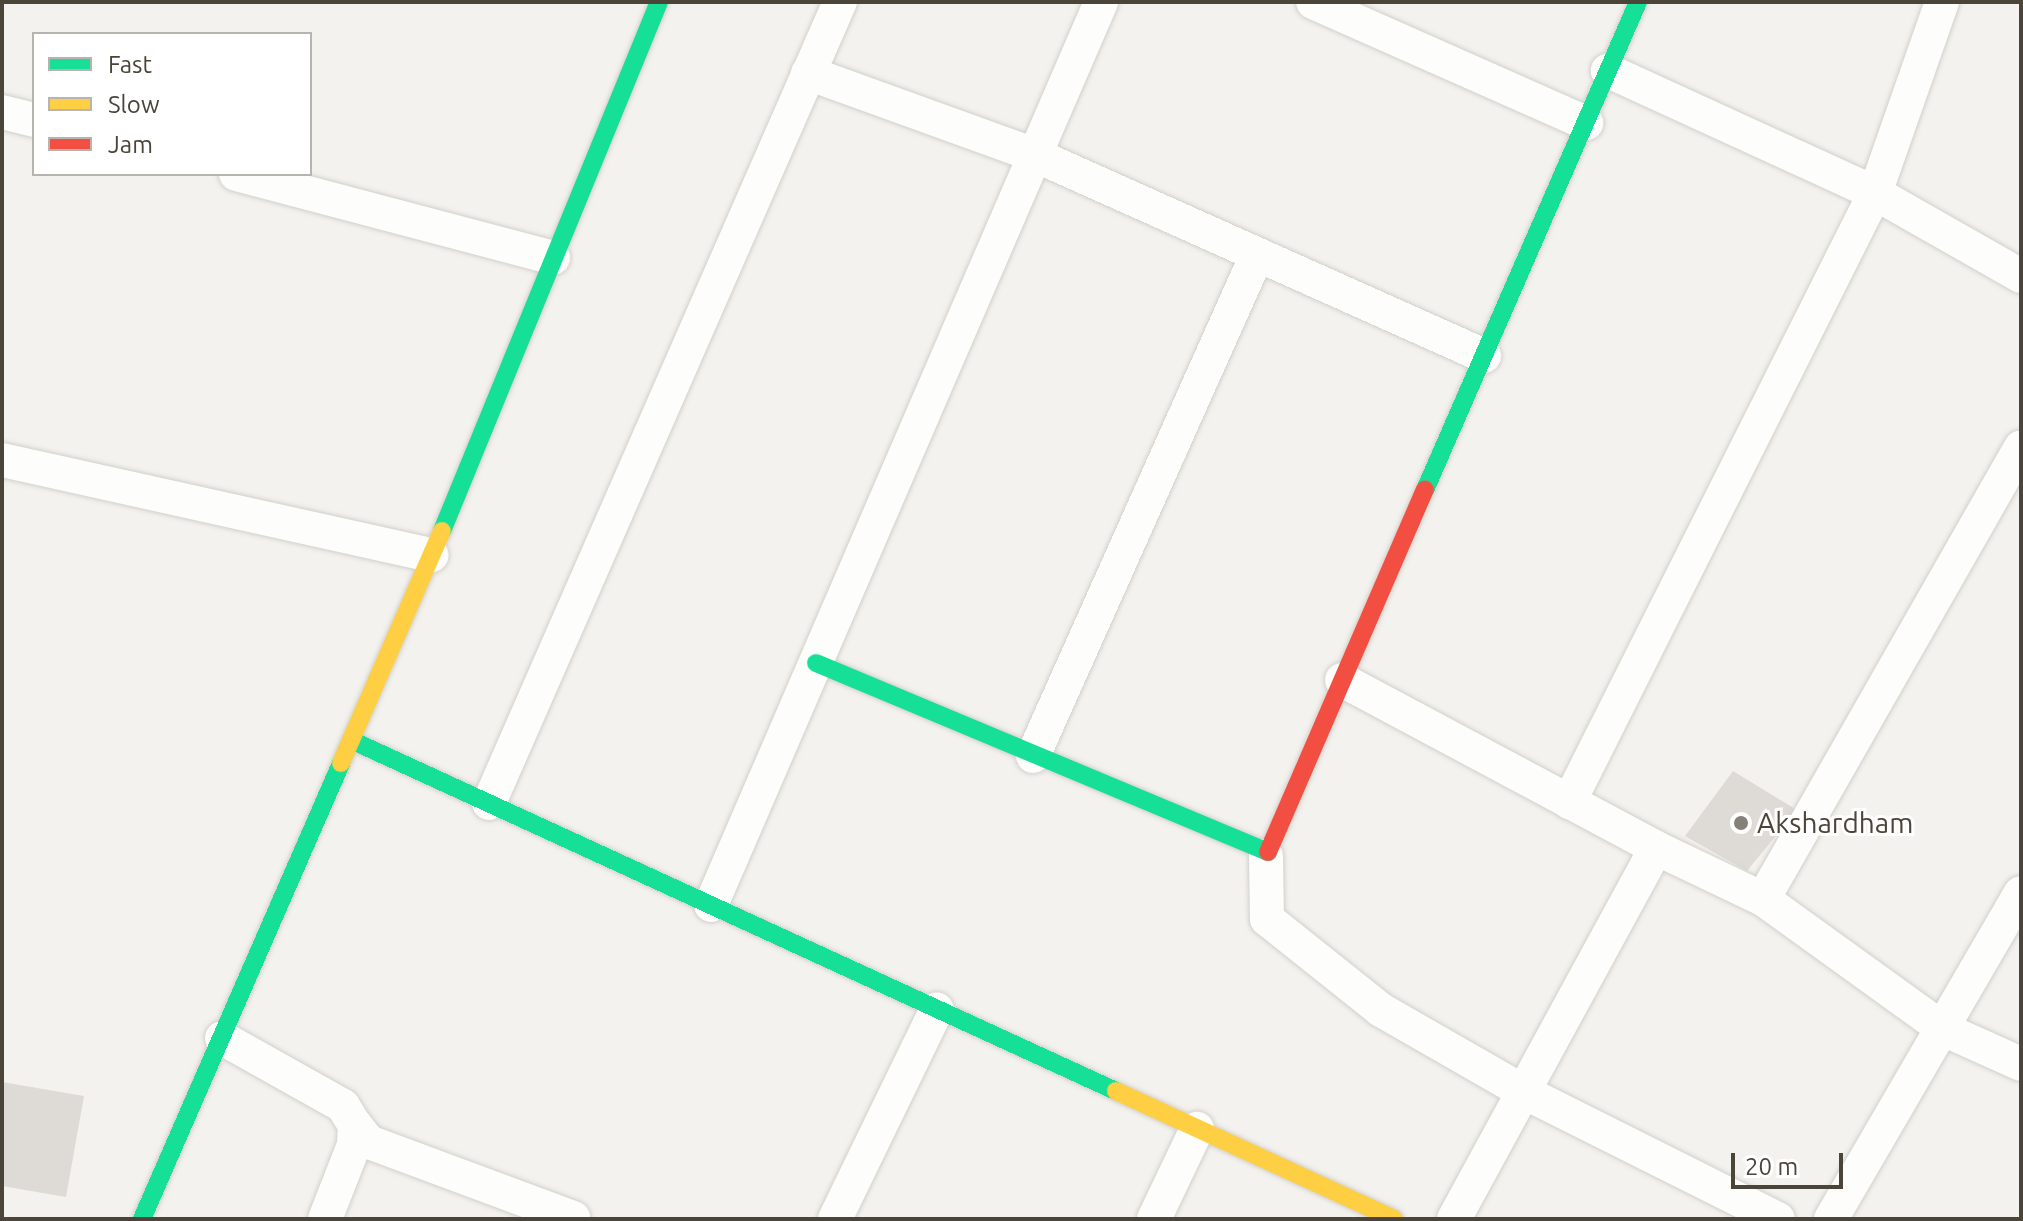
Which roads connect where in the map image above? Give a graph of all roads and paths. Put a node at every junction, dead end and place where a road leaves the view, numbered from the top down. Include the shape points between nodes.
1 (659, 2) edge
2 (840, 2) edge
3 (1101, 2) edge
4 (1313, 2) edge
5 (1638, 2) edge
6 (1942, 2) edge
7 (1361, 12) edge
8 (1608, 71) junction
9 (808, 73) junction
10 (2, 112) edge
11 (32, 120) edge
12 (1586, 123) junction
13 (1035, 155) junction
14 (244, 176) edge
15 (1875, 193) junction
16 (1257, 255) junction
17 (553, 258) junction
18 (2021, 276) edge
19 (1484, 356) junction
20 (2021, 447) edge
21 (2, 460) edge
22 (432, 555) junction
23 (816, 663) junction
24 (1342, 680) junction
25 (351, 740) junction
26 (1033, 756) junction
27 (1569, 802) junction
28 (489, 803) junction
29 (1656, 848) junction
30 (1266, 856) junction
31 (2021, 893) edge
32 (1763, 899) junction
33 (711, 905) junction
34 (937, 1009) junction
35 (1943, 1029) junction
36 (222, 1038) junction
37 (2021, 1064) edge
38 (1524, 1092) junction
39 (355, 1125) junction
40 (1197, 1129) junction
41 (142, 1219) edge
42 (325, 1219) edge
43 (573, 1219) edge
44 (835, 1219) edge
45 (1154, 1219) edge
46 (1394, 1219) edge
47 (1454, 1219) edge
48 (1778, 1219) edge
49 (1831, 1219) edge

1 - 17 street
2 - 9 street
3 - 13 street
4 - 7 street
5 - 8 street
6 - 15 street
7 - 12 street
8 - 12 street
8 - 15 street
9 - 13 street
9 - 28 street
10 - 11 street
12 - 19 street
13 - 16 street
13 - 23 street
14 - 17 street
15 - 18 street
15 - 27 street
16 - 19 street
16 - 26 street
17 - 22 street
19 - 24 street
20 - 32 street
21 - 22 street
22 - 25 street
23 - 26 street
23 - 33 street
24 - 27 street
24 - 30 street
25 - 28 street
25 - 36 street
26 - 30 street
27 - 29 street
28 - 33 street
29 - 32 street
29 - 38 street
30 - 38 street via 1267,919 1281,933 1381,1010
31 - 35 street
32 - 35 street
33 - 34 street
34 - 40 street
34 - 44 street
35 - 37 street
35 - 49 street
36 - 39 street via 343,1106
36 - 41 street
38 - 47 street
38 - 48 street
39 - 42 street via 354,1145
39 - 43 street via 369,1142
40 - 45 street
40 - 46 street

